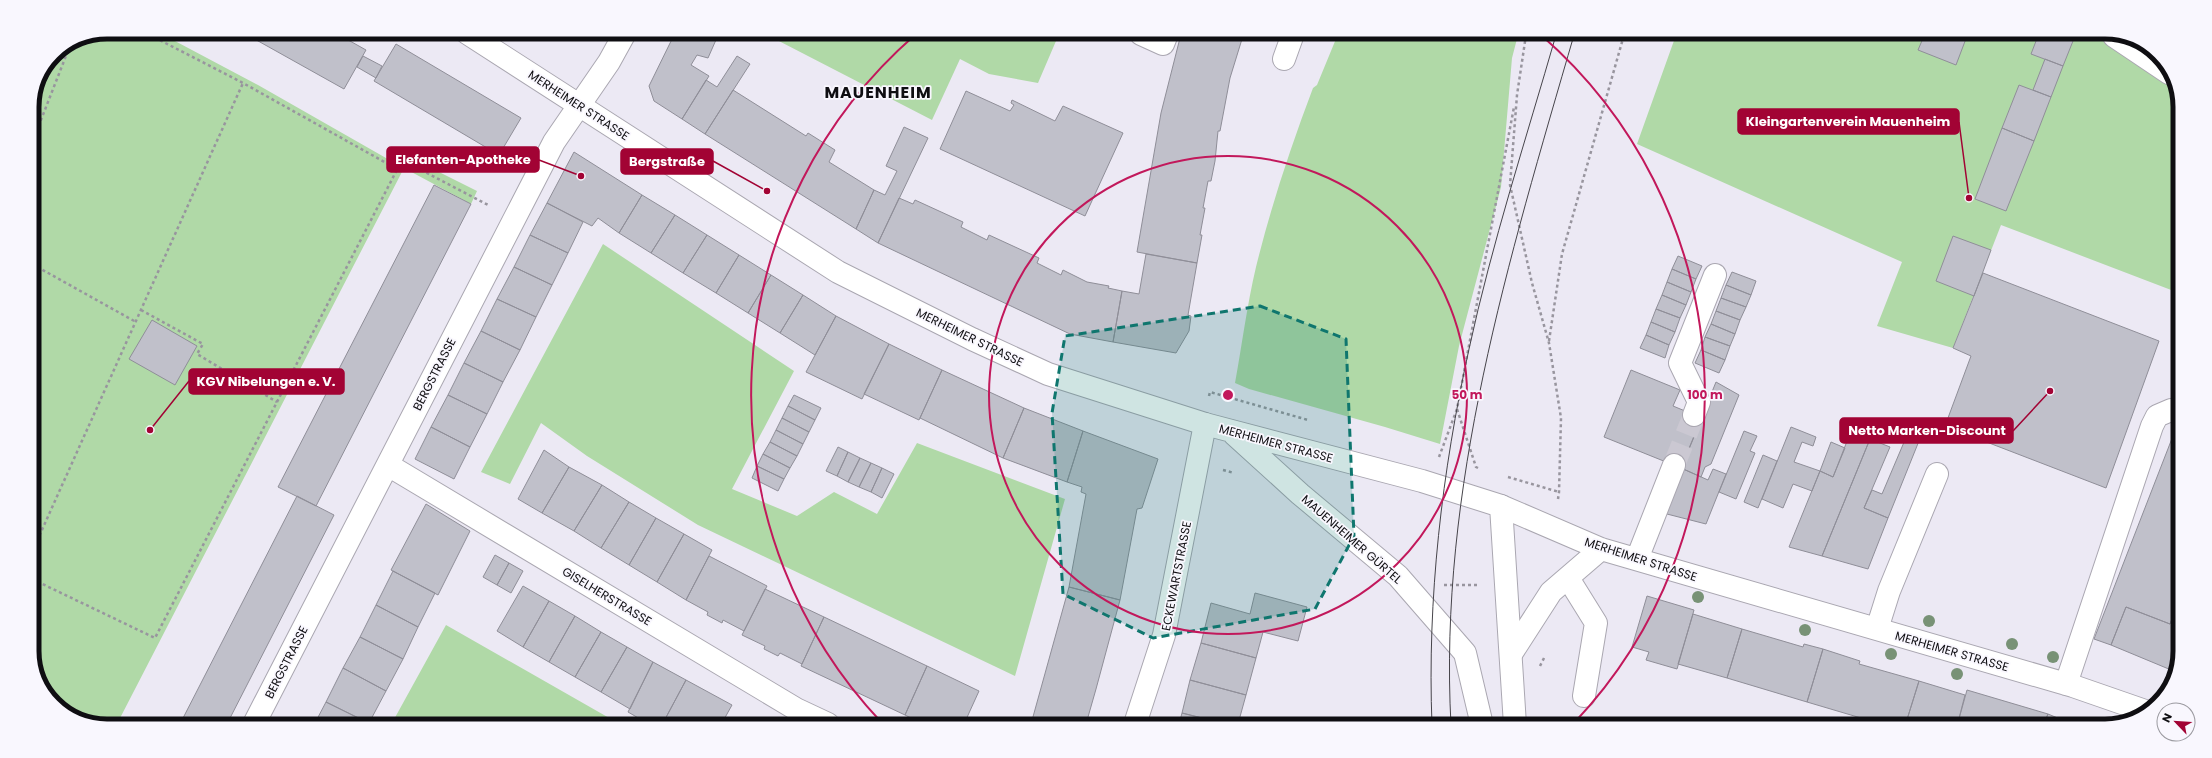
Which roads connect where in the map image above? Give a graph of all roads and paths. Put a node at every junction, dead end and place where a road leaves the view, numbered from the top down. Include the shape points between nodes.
1 (158, 39) edge
2 (476, 39) edge
3 (622, 39) edge
4 (1152, 39) edge
5 (1165, 39) edge
6 (1291, 39) edge
7 (1525, 39) edge
8 (1623, 39) edge
9 (2123, 42) edge
10 (68, 51) edge
11 (1284, 60) dead end
12 (2159, 67) edge
13 (243, 83) junction
14 (1517, 95) junction
15 (580, 106) junction
16 (39, 125) edge
17 (397, 169) junction
18 (514, 218) junction
19 (39, 268) edge
20 (1715, 275) dead end
21 (141, 310) junction
22 (136, 322) junction
23 (1549, 343) junction
24 (277, 402) junction
25 (1457, 409) junction
26 (2171, 410) dead end
27 (1694, 415) tunnel mouth
28 (1205, 424) junction
29 (1231, 431) junction
30 (1439, 458) dead end
31 (388, 465) junction
32 (1674, 465) tunnel mouth
33 (1484, 470) dead end
34 (1937, 474) dead end
35 (1506, 476) dead end
36 (1501, 506) junction
37 (39, 537) edge
38 (1601, 549) junction
39 (1638, 559) junction
40 (1568, 578) junction
41 (39, 582) edge
42 (1439, 582) dead end
43 (1506, 585) junction
44 (1877, 629) junction
45 (1547, 651) dead end
46 (1511, 654) junction
47 (1540, 672) dead end
48 (2066, 684) junction
49 (1584, 696) dead end
50 (2140, 709) edge
51 (257, 719) edge
52 (817, 719) edge
53 (1137, 719) edge
54 (1481, 719) edge
55 (1515, 719) edge

1 - 13 path
2 - 15 street, MERHEIMER STRASSE
3 - 15 street, BERGSTRASSE
4 - 5 street via 1163,44
6 - 11 street
7 - 14 path
8 - 23 path via 1562,254
9 - 12 street
10 - 16 path
13 - 17 path
13 - 21 path
14 - 23 path via 1510,185 1532,283
14 - 25 path
15 - 18 street, BERGSTRASSE via 554,142
15 - 28 street, MERHEIMER STRASSE via 838,272 1048,374
17 - 18 path via 402,160
17 - 24 path
18 - 31 street, BERGSTRASSE
19 - 22 path
20 - 27 street via 1680,363 1699,402
21 - 22 path
21 - 24 path via 203,344 197,354
22 - 37 path
23 - 35 path via 1561,418 1559,492
24 - 41 path via 155,638
25 - 30 path
25 - 33 path via 1476,467
26 - 48 street via 2158,416 2152,426
28 - 29 street, MERHEIMER STRASSE
28 - 53 street, ECKEWARTSTRASSE via 1164,635
29 - 36 street, MERHEIMER STRASSE via 1422,481
29 - 54 street, MAUENHEIMER GÜRTEL via 1300,494 1398,576 1465,653
31 - 51 street, BERGSTRASSE
31 - 52 street, GISELHERSTRASSE via 796,709
32 - 39 street
34 - 44 street via 1889,591
36 - 38 street, MERHEIMER STRASSE
36 - 43 street
38 - 39 street, MERHEIMER STRASSE
38 - 40 street
39 - 44 street, MERHEIMER STRASSE
40 - 46 street via 1552,592
40 - 49 street via 1596,623
42 - 43 path via 1445,586
43 - 46 street
44 - 48 street, MERHEIMER STRASSE
45 - 47 path
46 - 55 street
48 - 50 street, MERHEIMER STRASSE

